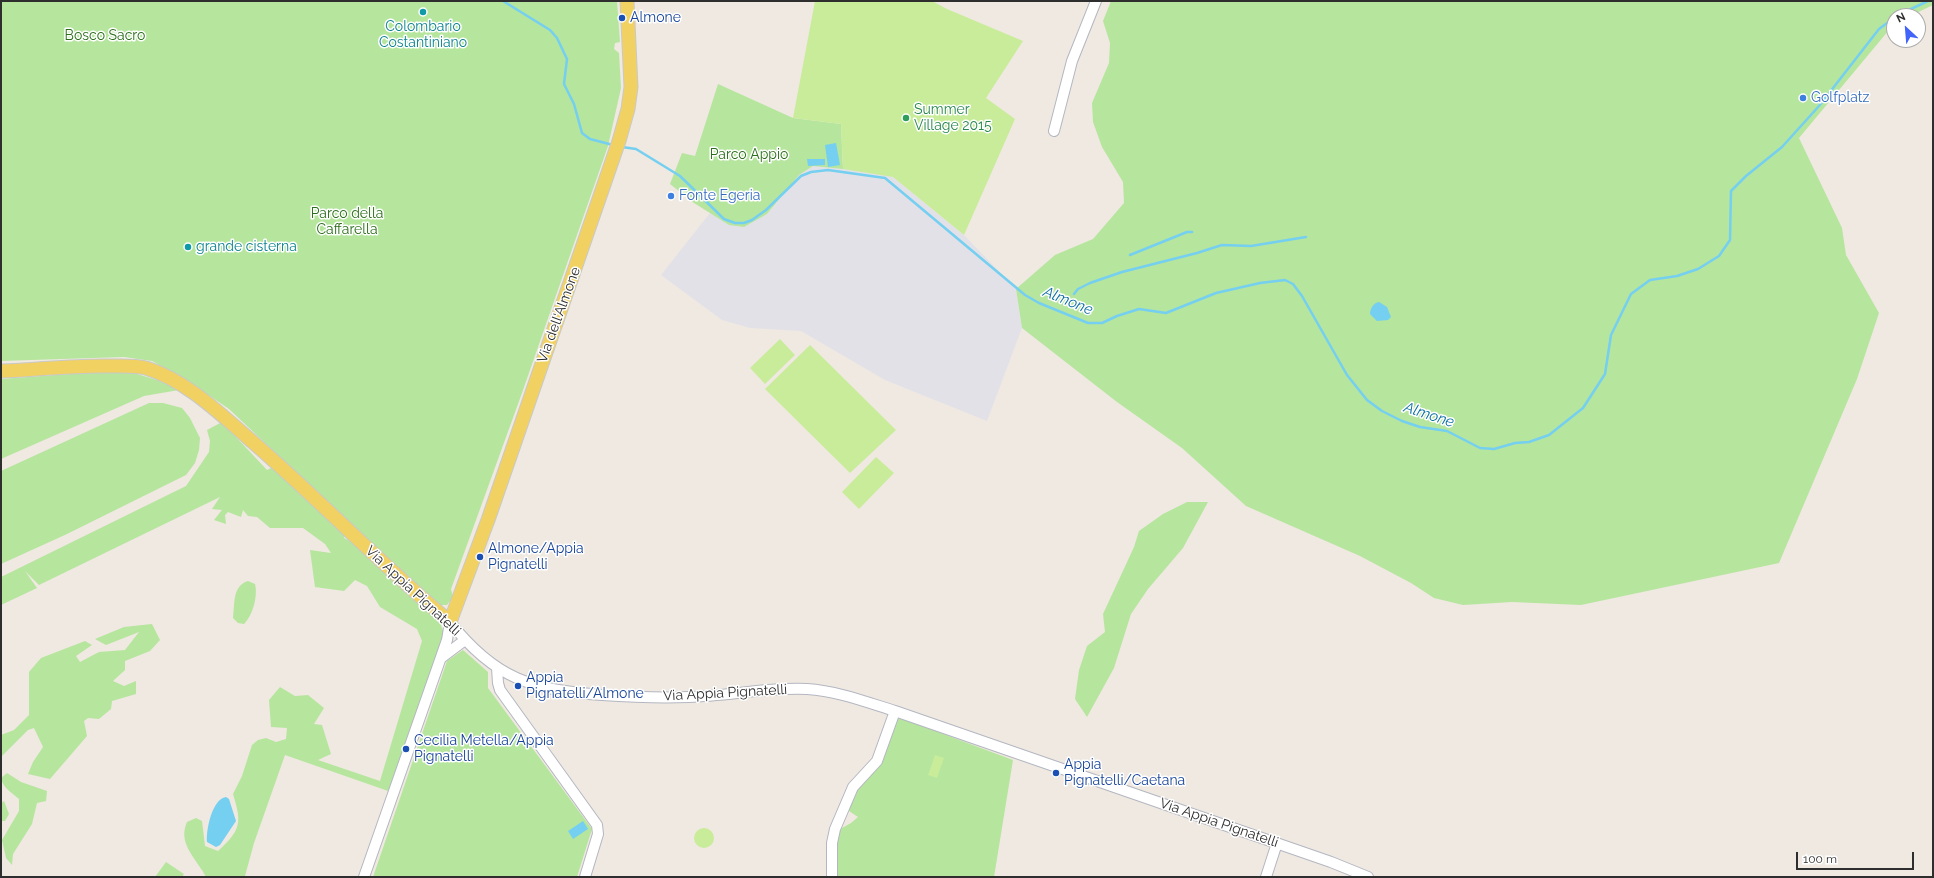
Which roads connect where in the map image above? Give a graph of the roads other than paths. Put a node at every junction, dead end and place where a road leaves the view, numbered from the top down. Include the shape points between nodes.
1 (627, 1) edge
2 (1096, 1) edge
3 (1054, 131) dead end
4 (1, 371) edge
5 (450, 622) junction
6 (465, 640) junction
7 (441, 658) junction
8 (497, 668) junction
9 (894, 711) junction
10 (1277, 843) junction
11 (364, 877) edge
12 (585, 877) edge
13 (832, 877) edge
14 (1266, 877) edge
15 (1368, 877) edge

1 - 5 main road, Via dell'Almone via 631,87 628,109 488,520
2 - 3 street via 1072,61
4 - 5 main road, Via Appia Pignatelli via 124,366 144,368 168,378 199,396 293,477 391,571
5 - 6 street, Via Appia Pignatelli
5 - 7 street
6 - 7 street
6 - 8 street, Via Appia Pignatelli
7 - 11 street
8 - 9 street, Via Appia Pignatelli via 533,686 562,692 690,697 775,689 808,689 852,697
8 - 12 street via 500,690 597,826 598,834
9 - 10 street, Via Appia Pignatelli
9 - 13 street via 877,761 854,787 834,829
10 - 14 street
10 - 15 street, Via Appia Pignatelli

